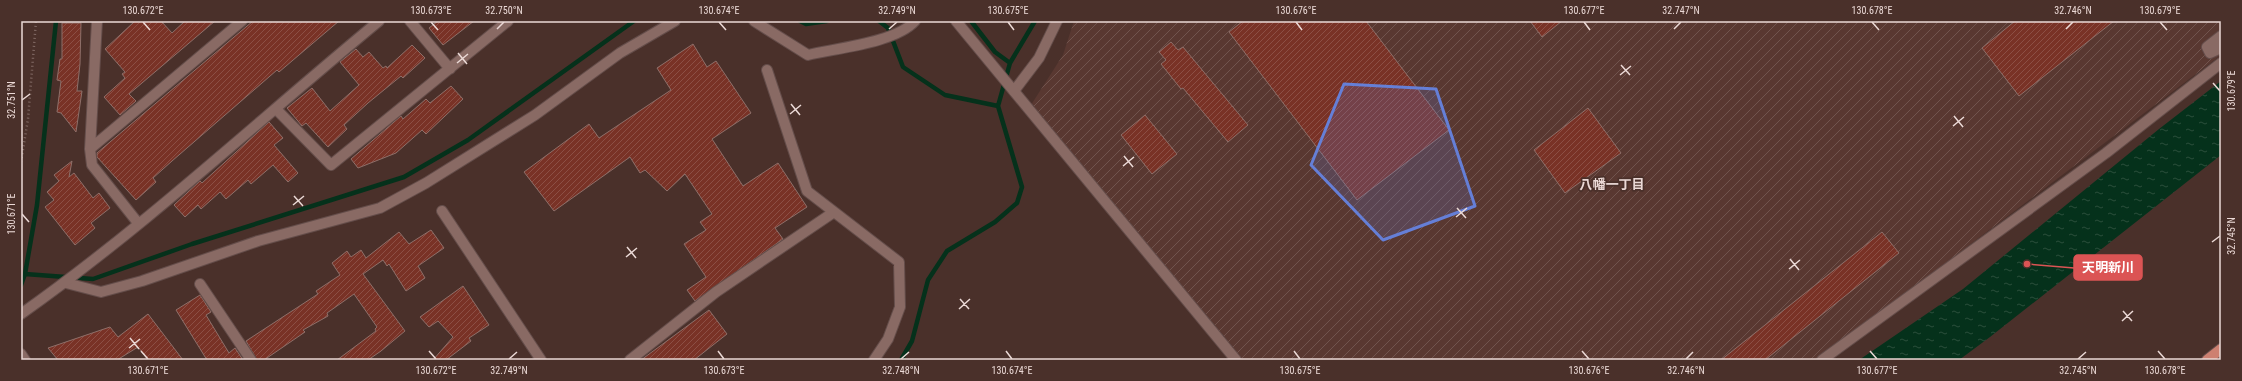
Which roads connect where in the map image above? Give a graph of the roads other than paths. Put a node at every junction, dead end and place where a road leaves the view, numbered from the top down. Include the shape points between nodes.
1 (98, 21) edge
2 (242, 21) edge
3 (379, 21) edge
4 (410, 21) edge
5 (508, 21) edge
6 (675, 21) edge
7 (754, 21) edge
8 (956, 21) edge
9 (1057, 21) edge
10 (911, 25) edge
11 (2221, 36) edge
12 (2221, 48) edge
13 (2221, 63) edge
14 (450, 69) junction
15 (767, 70) dead end
16 (1014, 91) junction
17 (276, 109) junction
18 (90, 149) junction
19 (442, 211) dead end
20 (834, 212) junction
21 (138, 223) junction
22 (68, 281) junction
23 (200, 284) dead end
24 (21, 314) edge
25 (2221, 349) edge
26 (21, 354) edge
27 (25, 360) edge
28 (251, 360) edge
29 (541, 360) edge
30 (630, 360) edge
31 (874, 360) edge
32 (1236, 360) edge
33 (1822, 360) edge
34 (2207, 360) edge

1 - 18 street
2 - 18 street
3 - 17 street
4 - 14 street
5 - 14 street
6 - 22 street via 620,53 535,115 426,183 380,208 258,241 102,292
7 - 10 street via 808,55 881,38
8 - 16 street
9 - 16 street via 1039,58
11 - 12 street via 2206,48 2210,53
13 - 33 street via 2106,153
14 - 17 street via 331,165
15 - 20 street via 807,191
16 - 32 street
17 - 21 street
18 - 21 street via 92,165
19 - 29 street
20 - 30 street via 716,292
20 - 31 street via 899,262 900,307 888,339
21 - 22 street
22 - 24 street
23 - 28 street
25 - 34 main road
26 - 27 street

